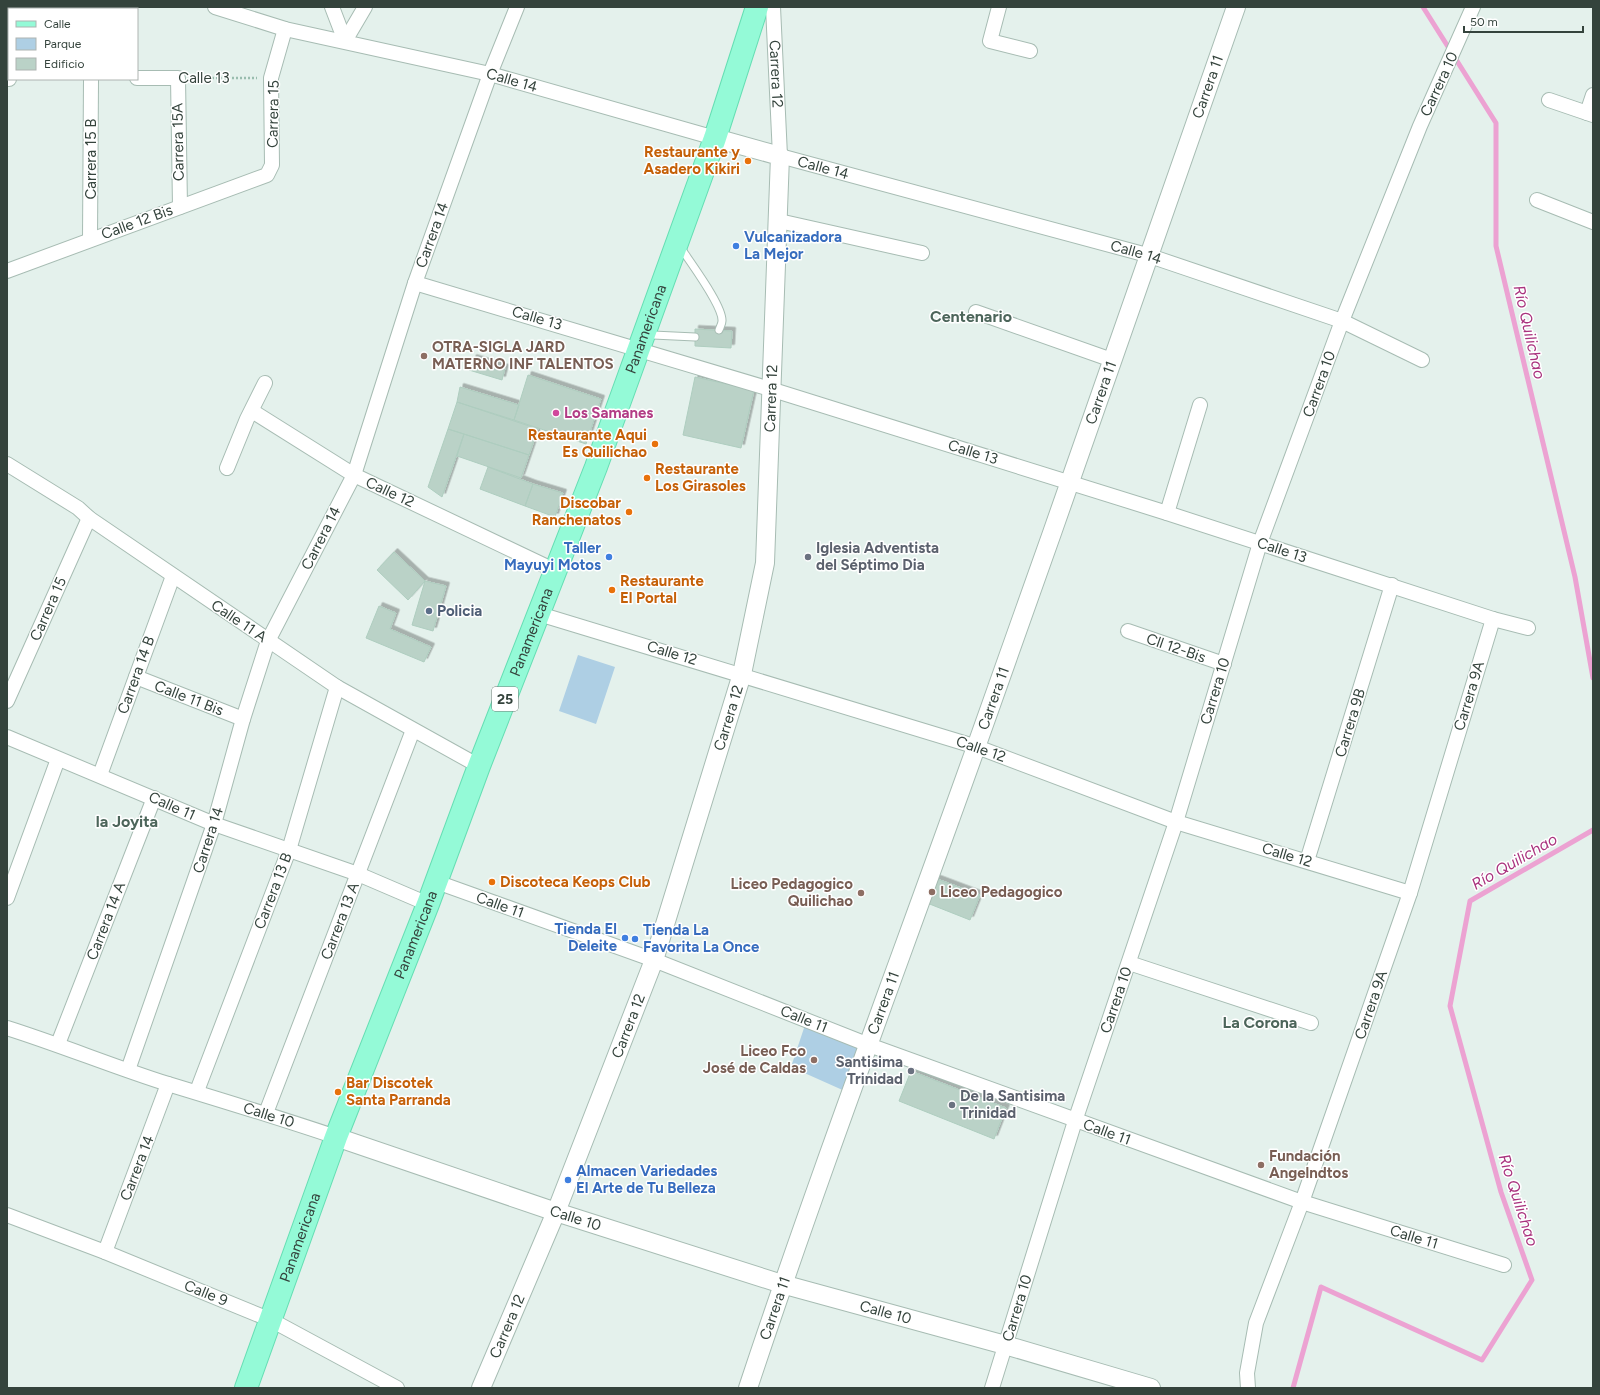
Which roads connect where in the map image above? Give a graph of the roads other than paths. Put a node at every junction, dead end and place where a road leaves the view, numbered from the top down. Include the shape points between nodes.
1 (215, 7) edge
2 (332, 7) edge
3 (365, 7) edge
4 (517, 7) edge
5 (999, 7) edge
6 (1236, 7) edge
7 (1474, 7) edge
8 (759, 8) edge
9 (286, 29) junction
10 (345, 41) junction
11 (1030, 51) dead end
12 (490, 74) junction
13 (138, 78) edge
14 (178, 78) joint
15 (91, 80) edge
16 (1593, 95) edge
17 (1549, 100) dead end
18 (1590, 114) edge
19 (719, 139) junction
20 (780, 156) junction
21 (267, 175) joint
22 (1537, 200) dead end
23 (180, 207) junction
24 (779, 221) junction
25 (1593, 222) edge
26 (90, 239) junction
27 (683, 251) junction
28 (922, 253) dead end
29 (1147, 255) junction
30 (7, 271) edge
31 (415, 283) junction
32 (976, 312) dead end
33 (1342, 322) junction
34 (718, 330) dead end
35 (695, 337) dead end
36 (646, 344) junction
37 (1112, 360) junction
38 (1422, 360) dead end
39 (265, 383) dead end
40 (770, 389) junction
41 (1200, 405) dead end
42 (252, 411) junction
43 (7, 464) edge
44 (227, 468) dead end
45 (354, 475) junction
46 (1069, 483) junction
47 (1167, 513) junction
48 (89, 518) junction
49 (1260, 543) junction
50 (556, 571) junction
51 (173, 576) junction
52 (1392, 585) junction
53 (549, 617) junction
54 (1492, 619) junction
55 (1528, 628) dead end
56 (1128, 631) dead end
57 (268, 641) junction
58 (1224, 664) junction
59 (742, 674) junction
60 (136, 677) junction
61 (336, 688) junction
62 (7, 701) edge
63 (243, 719) junction
64 (413, 730) junction
65 (7, 737) edge
66 (977, 747) junction
67 (58, 759) junction
68 (479, 766) junction
69 (100, 775) junction
70 (154, 798) junction
71 (1176, 822) junction
72 (214, 824) junction
73 (289, 850) junction
74 (1307, 861) junction
75 (358, 874) junction
76 (445, 885) junction
77 (1410, 893) junction
78 (7, 898) edge
79 (428, 904) junction
80 (654, 960) junction
81 (1129, 963) junction
82 (1312, 1023) dead end
83 (7, 1028) edge
84 (58, 1044) junction
85 (869, 1045) junction
86 (128, 1070) junction
87 (168, 1084) junction
88 (197, 1091) junction
89 (266, 1113) junction
90 (1075, 1121) junction
91 (341, 1139) junction
92 (1302, 1202) junction
93 (556, 1212) junction
94 (7, 1215) edge
95 (105, 1252) junction
96 (1504, 1265) dead end
97 (782, 1284) junction
98 (276, 1323) junction
99 (1006, 1345) junction
100 (246, 1388) edge
101 (257, 1388) edge
102 (397, 1388) edge
103 (480, 1388) edge
104 (748, 1388) edge
105 (992, 1388) edge
106 (1151, 1388) edge
107 (1248, 1388) edge

1 - 9 street, Calle 14
2 - 10 street
3 - 10 street
4 - 12 street, Carrera 14
5 - 11 street via 990,41
6 - 29 street, Carrera 11
7 - 33 street, Carrera 10 via 1420,126
8 - 19 main road, Panamericana / 25
8 - 20 street, Carrera 12
9 - 10 street, Calle 14
9 - 21 street, Carrera 15 via 271,78 272,165
10 - 12 street, Calle 14
12 - 19 street, Calle 14
12 - 31 street, Carrera 14
13 - 14 street, Calle 13
14 - 23 street, Carrera 15A
15 - 26 street, Carrera 15 B
16 - 18 street
17 - 18 street
19 - 20 street, Calle 14
19 - 27 main road, Panamericana / 25
19 - 36 main road, Panamericana / 25
20 - 24 street, Carrera 12
20 - 29 street, Calle 14
21 - 23 street, Calle 12 Bis
22 - 25 street
23 - 26 street, Calle 12 Bis
24 - 28 street
24 - 40 street, Carrera 12
26 - 30 street, Calle 12 Bis
27 - 34 lane via 716,303 722,323
27 - 36 main road, Panamericana / 25
29 - 33 street, Calle 14
29 - 37 street, Carrera 11
31 - 36 street, Calle 13
31 - 45 street, Carrera 14
32 - 37 street
33 - 38 street, Calle 14
33 - 49 street, Carrera 10
35 - 36 lane
36 - 40 street, Calle 13
36 - 50 main road, Panamericana / 25
36 - 53 main road, Panamericana / 25 via 605,471
37 - 46 street, Carrera 11
39 - 42 street
40 - 46 street, Calle 13
40 - 59 street, Carrera 12 via 765,563
41 - 47 street
42 - 44 street
42 - 45 street, Calle 12
43 - 48 street, Calle 11 A via 78,508
45 - 50 street, Calle 12
45 - 57 street, Carrera 14
46 - 47 street, Calle 13
46 - 66 street, Carrera 11
47 - 49 street, Calle 13
48 - 51 street, Calle 11 A
48 - 62 street, Carrera 15
49 - 52 street, Calle 13
49 - 58 street, Carrera 10
50 - 68 main road, Panamericana / 25
51 - 57 street, Calle 11 A
51 - 60 street, Carrera 14 B
52 - 54 street, Calle 13
52 - 74 street, Carrera 9B
53 - 59 street, Calle 12
53 - 76 main road, Panamericana / 25
54 - 55 street, Calle 13
54 - 77 street, Carrera 9A
56 - 58 street, Cll 12-Bis
57 - 61 street, Calle 11 A
57 - 63 street, Carrera 14
58 - 71 street, Carrera 10
59 - 66 street, Calle 12
59 - 80 street, Carrera 12
60 - 63 street, Calle 11 Bis
60 - 69 street, Carrera 14 B
61 - 64 street, Calle 11 A
61 - 73 street, Carrera 13 B
63 - 72 street, Carrera 14
64 - 68 street, Calle 11 A
64 - 75 street, Carrera 13 A
65 - 67 street, Calle 11
66 - 71 street, Calle 12
66 - 85 street, Carrera 11
67 - 69 street, Calle 11
67 - 78 street
68 - 79 main road, Panamericana / 25
69 - 70 street, Calle 11
70 - 72 street, Calle 11
70 - 84 street, Carrera 14 A
71 - 74 street, Calle 12
71 - 81 street, Carrera 10
72 - 73 street, Calle 11
72 - 86 street, Carrera 14
73 - 75 street, Calle 11
73 - 88 street, Carrera 13 B
74 - 77 street, Calle 12
75 - 79 street, Calle 11
75 - 89 street, Carrera 13 A
76 - 80 street, Calle 11
76 - 91 main road, Panamericana / 25
77 - 92 street, Carrera 9A
79 - 91 main road, Panamericana / 25
80 - 85 street, Calle 11
80 - 93 street, Carrera 12
81 - 82 street
81 - 90 street, Carrera 10
83 - 84 street, Calle 10
84 - 86 street, Calle 10
85 - 90 street, Calle 11
85 - 97 street, Carrera 11
86 - 87 street, Calle 10
87 - 88 street, Calle 10
87 - 95 street, Carrera 14
88 - 89 street, Calle 10
89 - 91 street, Calle 10
90 - 92 street, Calle 11
90 - 99 street, Carrera 10
91 - 93 street, Calle 10
91 - 98 main road, Panamericana / 25
92 - 96 street, Calle 11
92 - 107 street, Carrera 9A via 1256,1323 1247,1373
93 - 97 street, Calle 10
93 - 103 street, Carrera 12
94 - 95 street, Calle 9
95 - 98 street, Calle 9
97 - 99 street, Calle 10
97 - 104 street, Carrera 11
98 - 100 main road, Panamericana / 25
98 - 101 main road, Panamericana / 25
98 - 102 street, Calle 9
99 - 105 street, Carrera 10
99 - 106 street, Calle 10

